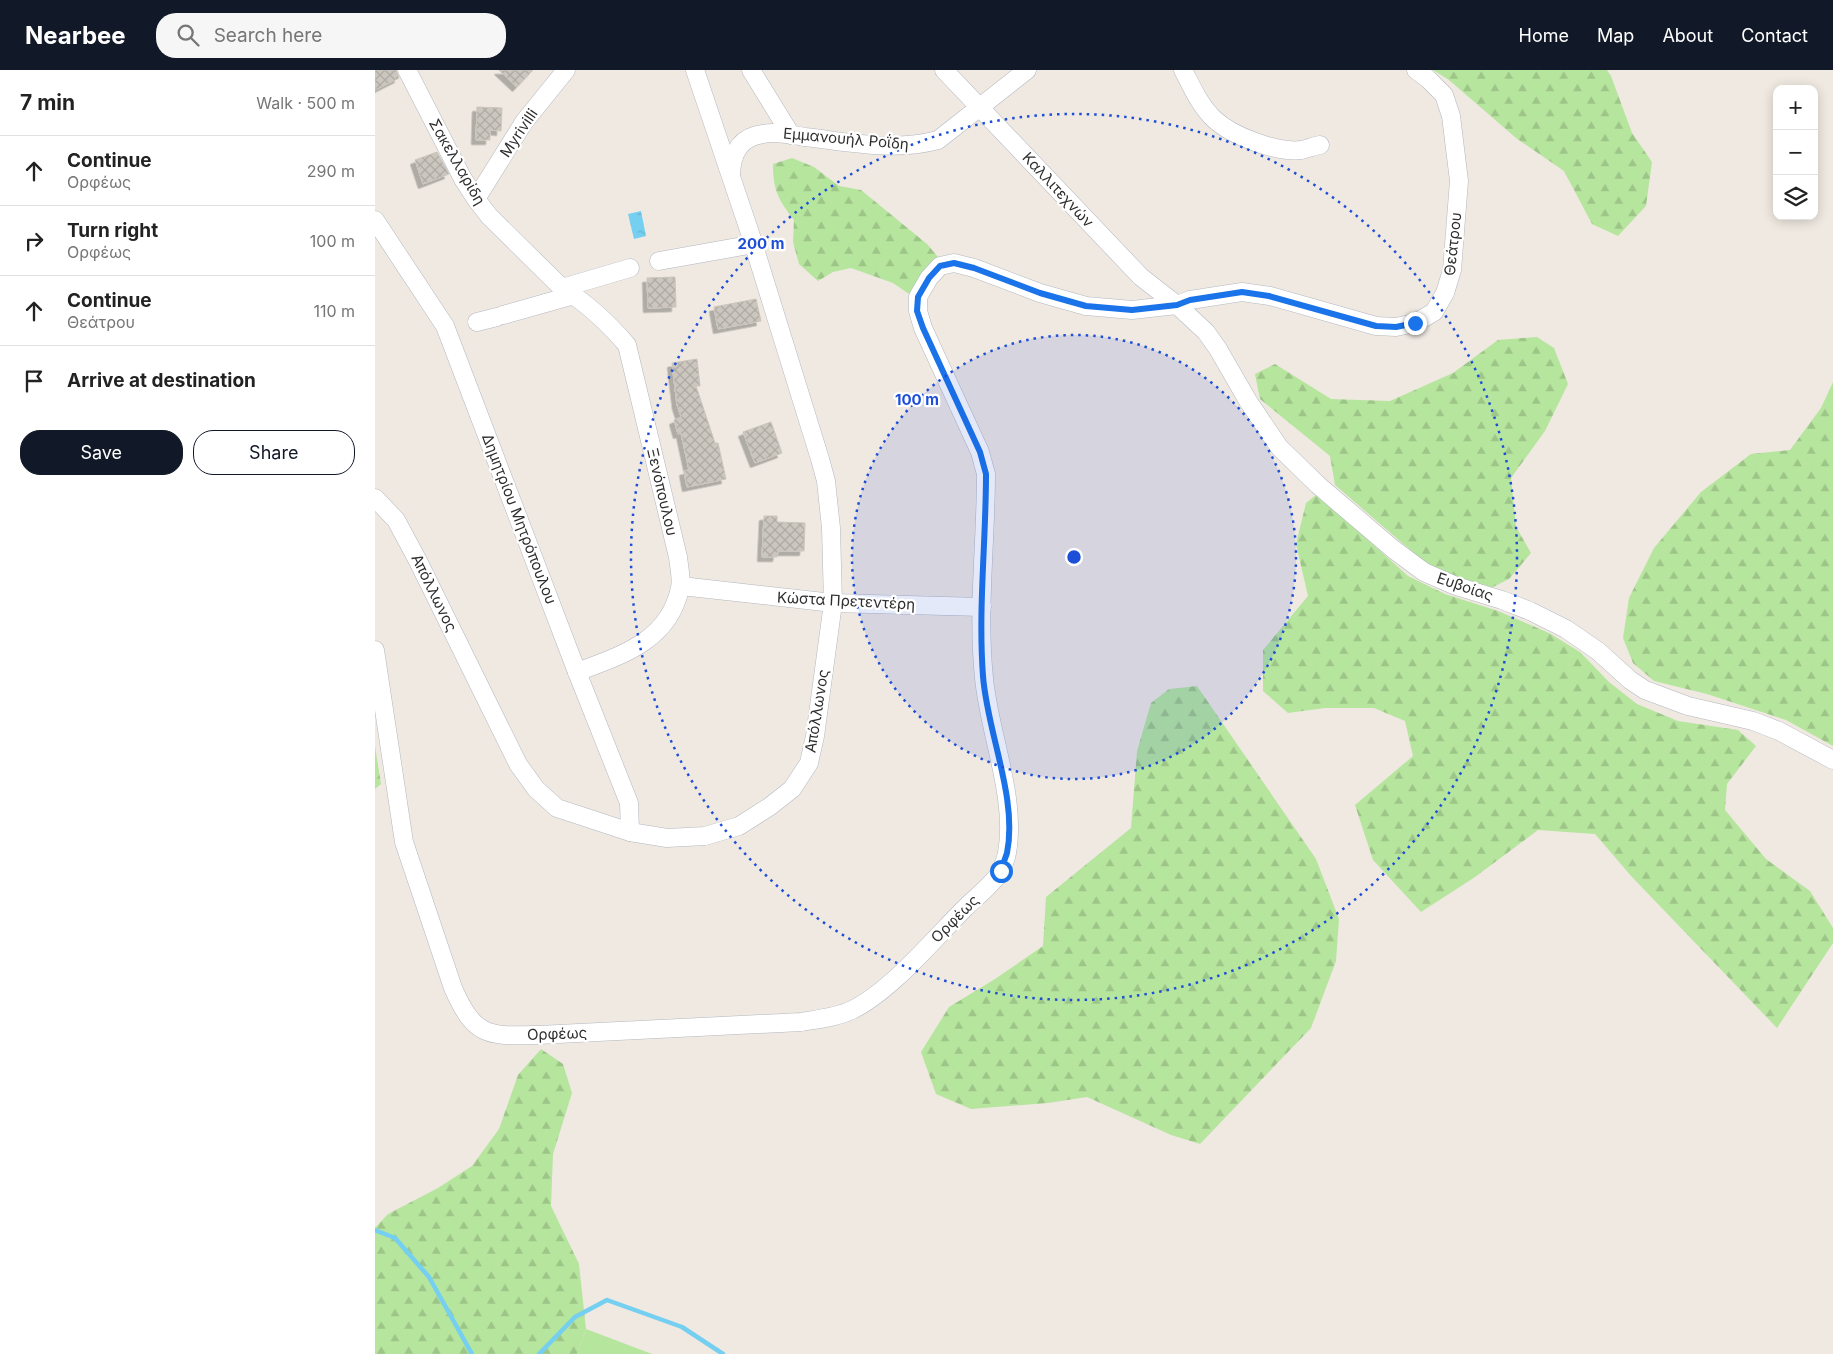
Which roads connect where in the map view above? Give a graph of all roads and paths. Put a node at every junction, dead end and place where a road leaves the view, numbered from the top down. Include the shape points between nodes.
1 (407, 70) edge
2 (566, 70) edge
3 (695, 70) edge
4 (751, 70) edge
5 (944, 70) edge
6 (1027, 70) edge
7 (1183, 70) edge
8 (1416, 70) edge
9 (979, 106) junction
10 (791, 135) junction
11 (1320, 145) dead end
12 (731, 179) junction
13 (476, 199) junction
14 (375, 220) edge
15 (754, 244) junction
16 (659, 261) dead end
17 (630, 268) dead end
18 (568, 291) junction
19 (1177, 305) junction
20 (477, 322) dead end
21 (375, 498) edge
22 (681, 586) junction
23 (833, 604) junction
24 (983, 607) junction
25 (375, 650) edge
26 (577, 672) junction
27 (1833, 760) edge
28 (630, 832) junction

1 - 13 street, Σακελλαρίδη
2 - 13 street, Myrivilli via 524,122
3 - 12 street, Απόλλωνος
4 - 10 street
5 - 9 street, Καλλιτεχνών
6 - 9 street, Εμμανουήλ Ροΐδη
7 - 11 street via 1201,104 1215,121 1240,136 1276,148 1300,150
8 - 19 street, Θεάτρου via 1444,95 1451,116 1459,181 1452,270 1435,312 1415,323 1396,327 1376,326 1269,296 1242,292
9 - 10 street, Εμμανουήλ Ροΐδη via 938,140 921,145 891,146
9 - 19 street, Καλλιτεχνών via 1141,277
10 - 12 street, Εμμανουήλ Ροΐδη via 763,134 748,139 735,150
12 - 15 street, Απόλλωνος
13 - 18 street, Σακελλαρίδη via 489,216
14 - 26 street, Δημητρίου Μητρόπουλου via 445,326
15 - 16 street
15 - 23 street, Απόλλωνος via 821,459 831,528
17 - 18 street
18 - 20 street
18 - 22 street, Ξενόπουλου via 627,345 678,557
19 - 24 street, Ορφέως via 1132,310 1086,306 954,263 940,266 929,278 918,297 917,311 980,452 986,474
19 - 27 street, Ευβοίας via 1206,332 1279,447 1393,549 1424,572 1523,608 1566,629 1645,690 1688,706 1779,731
21 - 28 street, Απόλλωνος via 397,520 518,764 536,789 557,808
22 - 23 street, Κώστα Πρετεντέρη
22 - 26 street, Ξενόπουλου via 673,612 660,630 636,648
23 - 24 street, Κώστα Πρετεντέρη
23 - 28 street, Απόλλωνος via 815,736 809,763 792,789 739,826 705,836 667,838
24 - 25 street, Ορφέως via 983,676 1009,829 1007,853 1001,871 894,980 873,997 853,1010 801,1022 509,1036 485,1032 473,1023 462,1009 453,988 404,842
26 - 28 street, Δημητρίου Μητρόπουλου via 629,803

